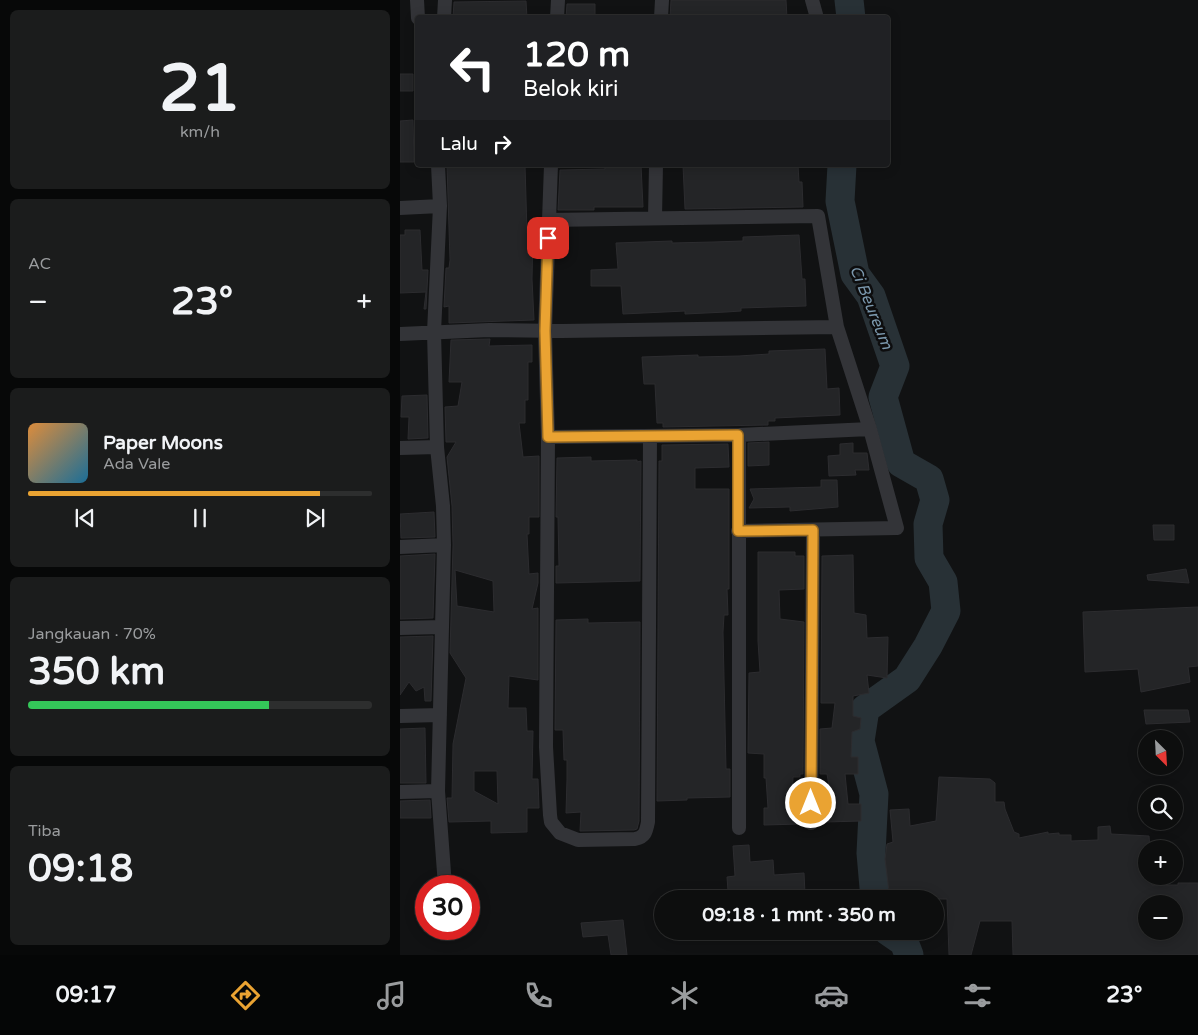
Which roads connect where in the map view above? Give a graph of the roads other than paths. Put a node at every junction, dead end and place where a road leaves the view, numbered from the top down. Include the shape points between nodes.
1 (417, 0) edge
2 (445, 0) edge
3 (558, 0) edge
4 (662, 0) edge
5 (812, 0) edge
6 (418, 15) edge
7 (444, 15) edge
8 (557, 15) edge
9 (661, 15) edge
10 (816, 15) edge
11 (438, 167) edge
12 (551, 167) edge
13 (656, 167) edge
14 (440, 206) junction
15 (400, 208) edge
16 (655, 218) junction
17 (549, 220) junction
18 (837, 327) junction
19 (545, 331) junction
20 (434, 332) junction
21 (400, 334) edge
22 (870, 429) junction
23 (738, 435) junction
24 (650, 436) junction
25 (548, 437) junction
26 (437, 446) junction
27 (400, 448) edge
28 (813, 530) junction
29 (738, 531) junction
30 (444, 545) junction
31 (400, 547) edge
32 (442, 627) junction
33 (400, 628) edge
34 (440, 715) junction
35 (400, 716) edge
36 (438, 791) junction
37 (400, 792) edge
38 (811, 823) dead end
39 (739, 828) dead end
40 (444, 875) edge

1 - 6 street
2 - 7 street
3 - 8 street
4 - 9 street
5 - 10 street
11 - 14 street
12 - 17 street
13 - 16 street
14 - 15 street
14 - 20 street
16 - 17 street
16 - 18 street via 818,216
17 - 19 street
18 - 19 street
18 - 22 street
19 - 20 street
19 - 25 street
20 - 21 street
20 - 26 street
22 - 23 street
22 - 28 street via 897,528
23 - 24 street
23 - 29 street
24 - 25 street
24 - 25 street via 648,822 642,838 578,840 560,833 551,822 550,815 546,746
26 - 27 street
26 - 30 street
28 - 29 street
28 - 38 street
29 - 39 street
30 - 31 street
30 - 32 street
32 - 33 street
32 - 34 street
34 - 35 street
34 - 36 street
36 - 37 street
36 - 40 street

